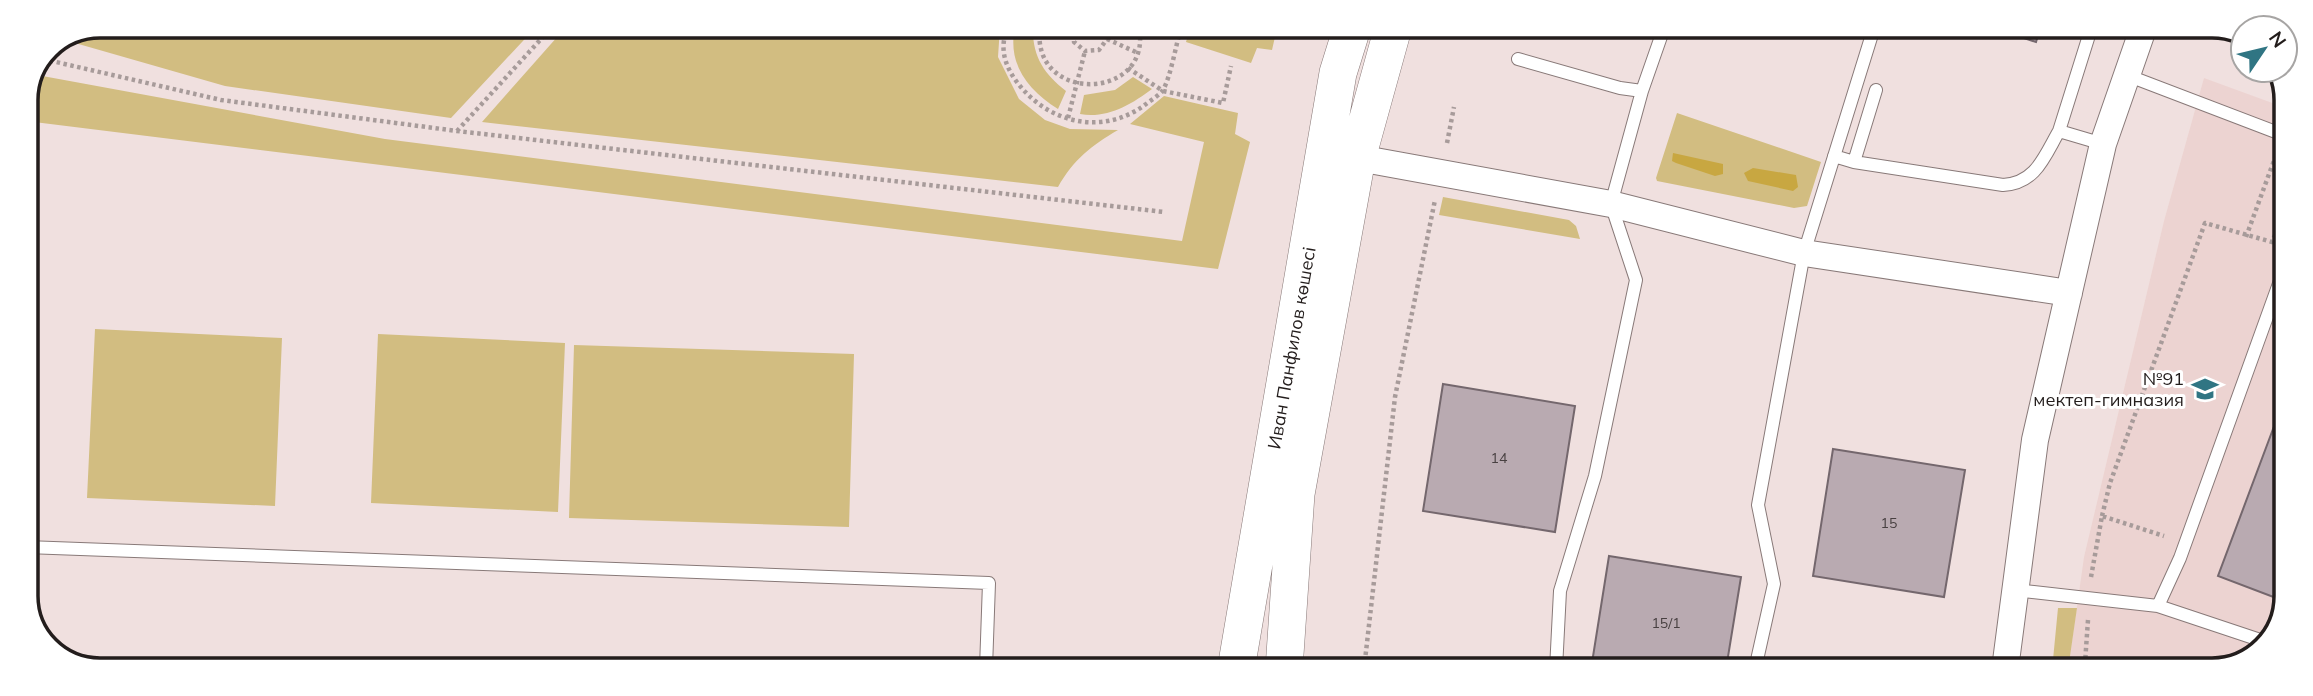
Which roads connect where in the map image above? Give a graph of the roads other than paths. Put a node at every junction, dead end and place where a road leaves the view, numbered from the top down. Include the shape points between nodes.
1 (1349, 38) edge
2 (1389, 38) edge
3 (1661, 38) edge
4 (1871, 38) edge
5 (2088, 38) edge
6 (2140, 38) edge
7 (1518, 59) dead end
8 (2129, 76) junction
9 (1876, 90) dead end
10 (1642, 91) junction
11 (2059, 131) junction
12 (2274, 131) edge
13 (2103, 144) junction
14 (1342, 155) junction
15 (1834, 156) junction
16 (1854, 162) junction
17 (1611, 204) junction
18 (1804, 253) junction
19 (2069, 293) junction
20 (2274, 297) edge
21 (39, 547) edge
22 (2015, 590) junction
23 (2158, 606) junction
24 (2256, 639) edge
25 (986, 658) edge
26 (1238, 658) edge
27 (1285, 658) edge
28 (1557, 658) edge
29 (1757, 658) edge
30 (2006, 658) edge

1 - 14 street, Иван Панфилов көшесі via 1338,73
2 - 14 street, Иван Панфилов көшесі
3 - 10 lane
4 - 15 lane
5 - 11 lane
6 - 8 street
7 - 10 lane
8 - 12 lane
8 - 13 street
9 - 16 lane
10 - 17 lane
11 - 13 lane
11 - 16 lane via 2033,176 2018,184
13 - 19 street
14 - 17 street
14 - 26 street, Иван Панфилов көшесі
14 - 27 street, Иван Панфилов көшесі via 1296,494
15 - 16 lane
15 - 18 lane
17 - 18 street
17 - 28 lane via 1636,280 1595,476 1560,591
18 - 19 street
18 - 29 lane via 1758,505 1774,584
19 - 22 street via 2035,440
20 - 23 lane via 2180,558
21 - 25 lane via 989,583
22 - 23 lane
22 - 30 street
23 - 24 lane

